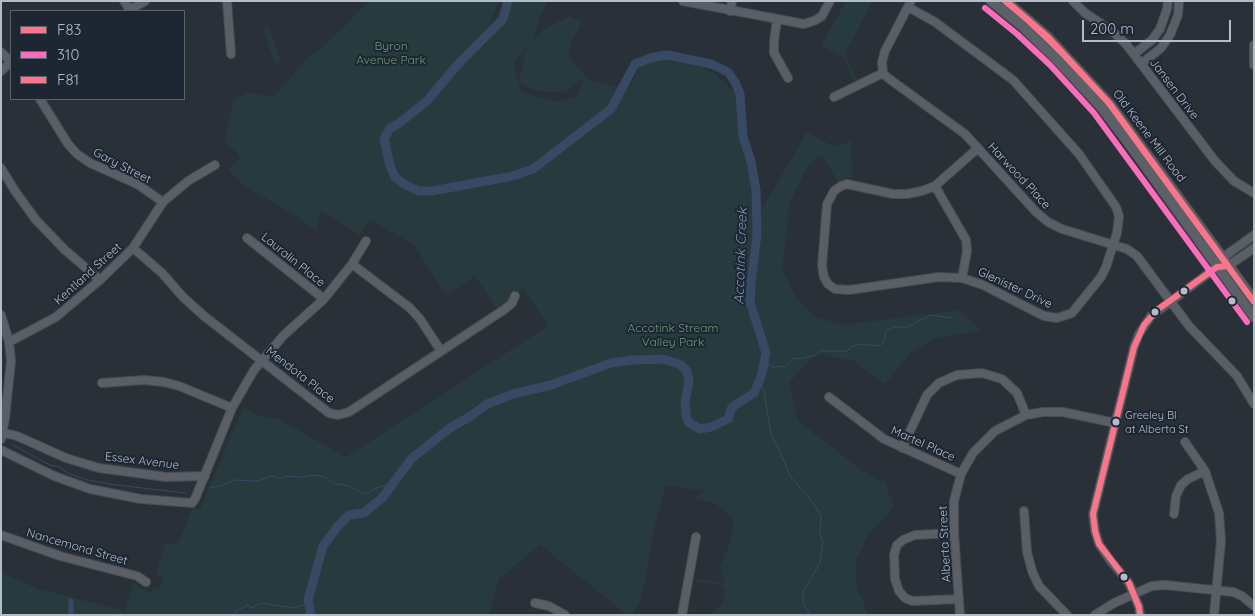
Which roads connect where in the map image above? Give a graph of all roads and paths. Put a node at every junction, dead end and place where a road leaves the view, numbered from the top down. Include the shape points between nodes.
1 (145, 1) edge
2 (227, 1) edge
3 (683, 1) edge
4 (732, 1) edge
5 (830, 1) edge
6 (991, 1) edge
7 (1006, 1) edge
8 (1073, 1) edge
9 (1168, 1) edge
10 (1179, 1) edge
11 (909, 4) edge
12 (131, 10) edge
13 (730, 11) junction
14 (777, 19) junction
15 (1254, 45) edge
16 (1, 52) edge
17 (231, 54) dead end
18 (1134, 54) junction
19 (10, 61) edge
20 (1141, 64) junction
21 (1254, 65) edge
22 (883, 73) junction
23 (788, 78) dead end
24 (834, 97) dead end
25 (41, 100) edge
26 (978, 148) junction
27 (215, 165) dead end
28 (1, 168) edge
29 (935, 186) junction
30 (1254, 193) edge
31 (162, 202) junction
32 (1254, 235) edge
33 (247, 238) dead end
34 (366, 241) dead end
35 (1113, 244) junction
36 (133, 248) junction
37 (1254, 248) edge
38 (1222, 258) junction
39 (352, 264) junction
40 (1228, 266) junction
41 (1217, 267) junction
42 (962, 278) junction
43 (100, 280) junction
44 (515, 296) dead end
45 (324, 299) junction
46 (1254, 300) edge
47 (1170, 301) junction
48 (1, 316) edge
49 (1254, 317) edge
50 (9, 342) junction
51 (441, 351) junction
52 (262, 360) junction
53 (102, 383) dead end
54 (829, 397) dead end
55 (1254, 404) edge
56 (232, 408) junction
57 (1026, 416) junction
58 (1115, 423) junction
59 (2, 434) edge
60 (1185, 442) dead end
61 (902, 448) junction
62 (1, 450) edge
63 (1205, 471) junction
64 (961, 474) junction
65 (205, 476) junction
66 (1024, 511) dead end
67 (1174, 514) dead end
68 (954, 533) junction
69 (1, 535) edge
70 (696, 537) dead end
71 (146, 582) dead end
72 (1216, 590) junction
73 (1134, 594) junction
74 (959, 599) junction
75 (535, 603) dead end
76 (1254, 606) edge
77 (565, 615) edge
78 (682, 615) edge
79 (960, 615) edge
80 (1068, 615) edge
81 (1095, 615) edge
82 (1140, 615) edge
83 (1214, 615) edge

1 - 12 street
2 - 17 street
3 - 13 street
4 - 13 street
5 - 14 street via 822,16 810,23
6 - 41 main road, Old Keene Mill Road via 1056,59 1101,107
7 - 38 main road, Old Keene Mill Road via 1066,55 1110,104
8 - 18 street, Jansen Drive via 1096,22 1119,36
9 - 18 street via 1160,29
10 - 20 street via 1178,15 1170,35 1161,48
11 - 22 street via 885,51
11 - 35 street, Glenister Drive via 1004,73 1079,154 1118,212 1119,222
13 - 14 street
14 - 23 street via 774,53
15 - 21 street
16 - 19 street
18 - 20 street, Jansen Drive
20 - 30 street, Jansen Drive via 1219,166 1234,181
22 - 24 street
22 - 26 street, Harwood Place via 965,134
25 - 31 street, Gary Street via 77,154 137,184
26 - 29 street, Glenister Drive
26 - 35 street, Harwood Place via 1048,222
27 - 31 street, Kentland Street
28 - 43 street via 36,220
29 - 42 street via 966,240
29 - 42 street, Glenister Drive via 900,194 854,184 834,191 827,204 824,277 835,289 849,290 939,277
31 - 36 street, Kentland Street
32 - 38 street
33 - 45 street, Lauralin Place
34 - 39 street
35 - 42 street, Glenister Drive via 1101,277 1078,307 1065,316 1044,316
35 - 47 street, Harwood Place via 1137,256
36 - 43 street, Kentland Street
36 - 52 street, Mendota Place via 197,310
37 - 40 street
38 - 40 main road, Old Keene Mill Road
38 - 41 street
39 - 45 street
39 - 51 street via 410,308
40 - 41 street
40 - 46 main road, Old Keene Mill Road
41 - 47 street
41 - 49 main road, Old Keene Mill Road
43 - 50 street, Kentland Street via 56,317
44 - 51 street, Mendota Place via 505,309
45 - 52 street
47 - 55 street, Harwood Place via 1188,326 1237,376
47 - 58 street via 1151,316 1139,334
48 - 50 street
50 - 59 street via 10,374
51 - 52 street, Mendota Place via 350,412 340,415 330,413
52 - 56 street
53 - 56 street via 164,382
54 - 61 street, Martel Place via 879,436
56 - 65 street
57 - 58 street, Alberta Street via 1064,412
57 - 61 street via 1017,393 1002,379 982,373 957,375 940,383 927,395
57 - 64 street, Alberta Street via 1004,425 988,437 973,453
58 - 73 street via 1095,504 1094,524 1102,550
59 - 65 street, Essex Avenue via 17,436 66,458 99,468 166,477
60 - 63 street
61 - 64 street, Martel Place
62 - 65 street via 73,483 141,499 190,504
63 - 67 street via 1181,485
63 - 72 street via 1221,523
64 - 68 street, Alberta Street via 954,500
66 - 80 street via 1032,571 1043,590
68 - 74 street, Alberta Street
68 - 74 street via 915,535 903,540 894,556 895,578 898,591 912,601
69 - 71 street, Nancemond Street via 51,553 137,576
70 - 78 street
72 - 73 street via 1165,585 1152,586
72 - 76 street via 1238,594
72 - 83 street
73 - 81 street
73 - 82 street
74 - 79 street, Alberta Street
75 - 77 street

